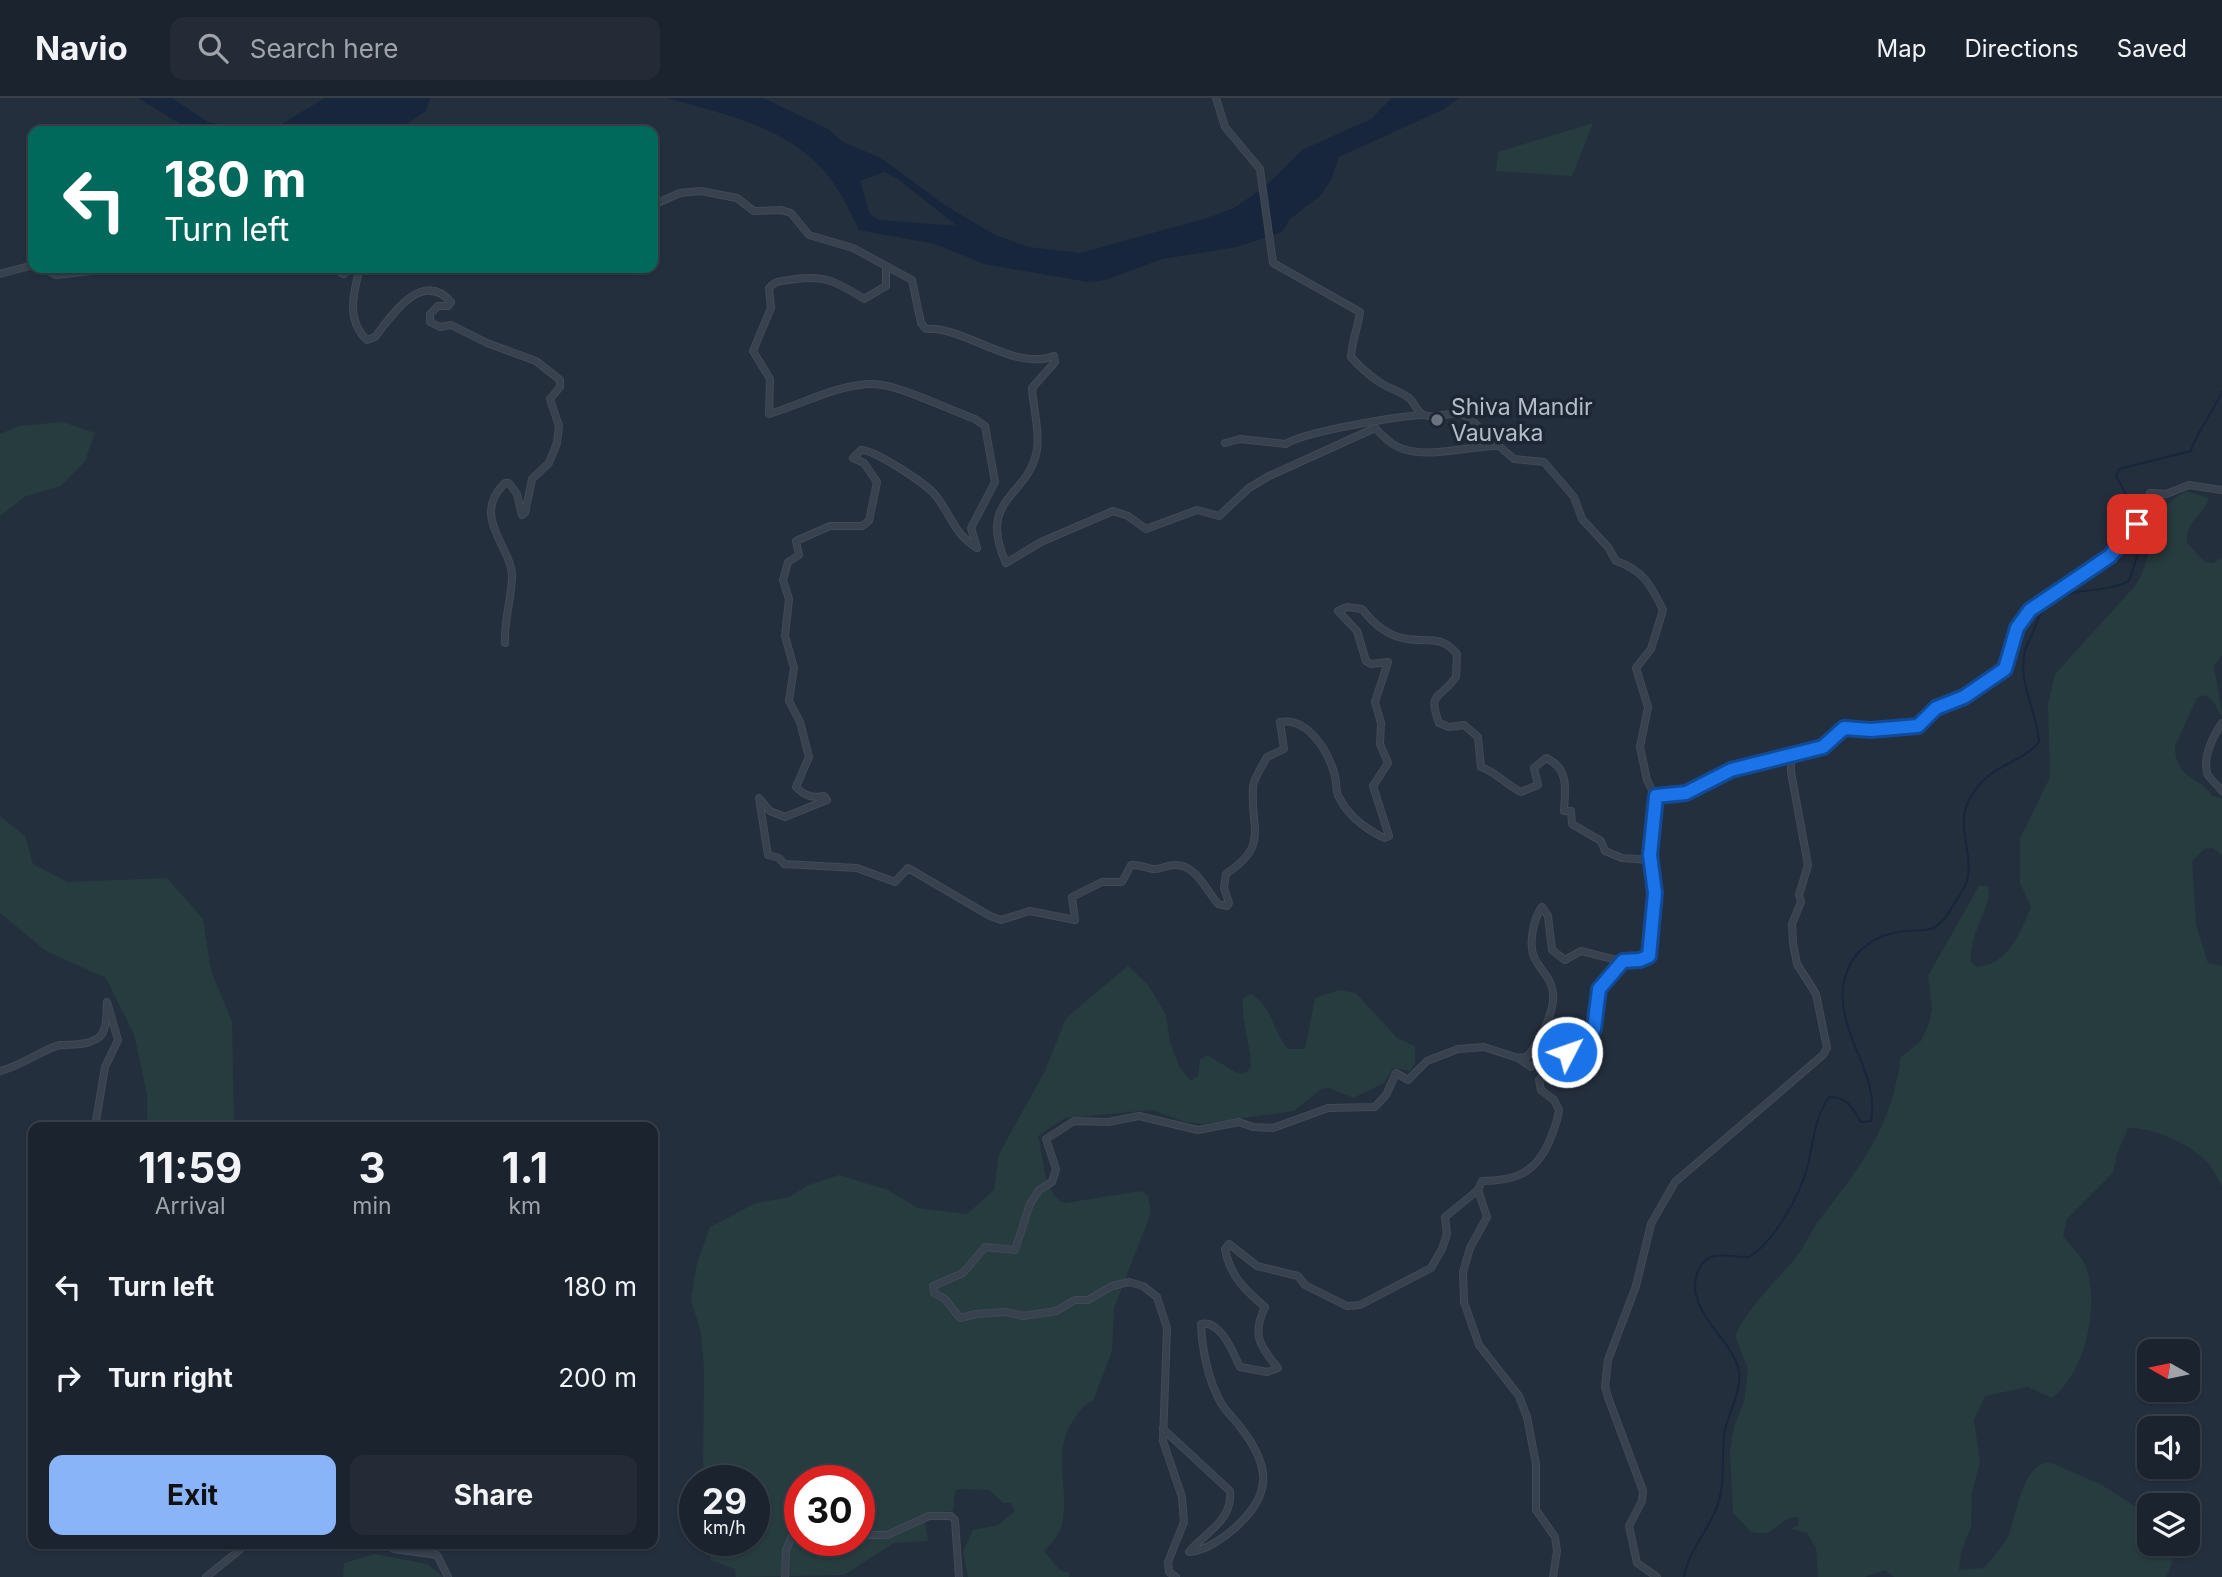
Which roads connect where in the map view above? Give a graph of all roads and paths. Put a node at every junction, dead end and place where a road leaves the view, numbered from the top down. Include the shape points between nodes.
1 (1216, 98) edge
2 (658, 203) edge
3 (28, 266) edge
4 (886, 267) junction
5 (52, 273) edge
6 (74, 273) edge
7 (359, 273) edge
8 (0, 274) edge
9 (1424, 415) junction
10 (1226, 443) dead end
11 (1484, 446) junction
12 (2222, 490) edge
13 (505, 643) dead end
14 (2222, 723) edge
15 (1791, 756) junction
16 (2222, 791) edge
17 (1656, 796) junction
18 (1651, 860) junction
19 (1623, 961) junction
20 (1562, 1054) junction
21 (1518, 1058) junction
22 (0, 1071) edge
23 (96, 1122) edge
24 (1478, 1190) junction
25 (1162, 1428) junction
26 (875, 1535) edge
27 (241, 1549) edge
28 (394, 1549) edge
29 (786, 1556) edge
30 (206, 1577) edge
31 (448, 1577) edge
32 (785, 1577) edge
33 (959, 1577) edge
34 (1177, 1577) edge
35 (1553, 1577) edge
36 (1657, 1577) edge

1 - 9 street via 1226,127 1260,169 1273,263 1360,312 1351,357 1380,382 1411,399 1415,410
2 - 4 street via 680,193 716,192 737,198 754,211 781,210 791,213 809,235 853,248
3 - 8 street
4 - 11 street via 912,280 926,329 941,328 987,348 1022,356 1044,360 1054,356 1055,362 1032,388 1038,448 1030,471 1012,490 999,515 996,542 1006,563 1041,542 1113,511 1146,529 1197,510 1219,516 1269,476 1375,428 1397,447 1456,452
4 - 18 street via 886,286 864,299 834,281 807,275 769,288 771,308 753,351 770,379 769,414 828,393 873,384 898,388 985,426 995,482 971,528 977,548 952,526 936,495 878,455 861,450 853,458 864,463 877,482 869,521 862,526 830,526 796,541 799,555 788,562 783,580 789,599 785,636 794,668 789,701 809,757 796,787 802,794 827,800 785,817 770,811 759,798 768,855 784,864 857,868 895,881 908,868 1002,919 1030,911 1075,920 1072,897 1102,881 1122,882 1131,864 1155,870 1176,864 1185,867 1196,873 1218,904 1227,906 1226,874 1248,858 1256,833 1253,785 1267,757 1284,749 1280,722 1299,725 1315,737 1329,757 1337,795 1347,809 1371,831 1389,836 1373,786 1388,763 1380,744 1376,702 1388,662 1366,661 1357,631 1338,611 1347,607 1362,609 1389,633 1408,639 1438,639 1457,654 1456,677 1432,704 1439,723 1464,725 1478,737 1481,767 1521,792 1538,785 1534,768 1546,758 1552,761 1565,779 1564,811 1571,811 1572,824 1622,858
5 - 6 street
7 - 13 street via 352,312 357,330 367,340 375,337 410,296 425,291 444,294 451,302 430,314 430,323 451,325 536,361 560,380 550,399 559,426 557,443 549,463 531,480 525,513 522,515 517,494 505,482 492,510 493,531 510,560 512,578
9 - 10 street via 1388,417 1297,436 1286,444 1240,439
9 - 11 street via 1458,413 1468,417 1479,427
11 - 17 street via 1499,446 1514,459 1544,462 1574,497 1582,519 1616,561 1648,579 1663,610 1651,649 1636,668 1636,676 1646,692 1648,707 1640,747 1647,780
12 - 15 street via 2189,485 2166,494 2150,493 2137,524 2110,556 2030,610 2017,628 2005,669 1964,697 1936,708 1918,726 1844,728 1823,747
14 - 16 street via 2211,738 2207,763 2207,775
15 - 17 street via 1731,770 1686,793
15 - 36 street via 1808,865 1792,924 1793,943 1797,964 1816,994 1827,1048 1675,1182 1651,1224 1636,1286 1608,1360 1605,1387 1643,1491 1629,1526 1637,1563
17 - 18 street
18 - 19 street via 1655,893 1649,956
19 - 20 street via 1599,989 1594,1029
19 - 21 street via 1581,951 1565,960 1552,950 1548,916 1542,907 1532,946 1553,994 1538,1042 1527,1057
20 - 21 street via 1558,1045 1531,1067
20 - 24 street via 1558,1053 1539,1080 1559,1114 1541,1159 1508,1181 1482,1181
21 - 25 street via 1484,1047 1458,1049 1427,1061 1408,1080 1396,1073 1386,1095 1374,1107 1328,1108 1273,1128 1252,1128 1239,1122 1198,1130 1139,1116 1108,1122 1074,1121 1046,1139 1056,1169 1052,1182 1039,1190 1030,1204 1015,1250 985,1247 963,1273 933,1286 934,1293 945,1298 960,1318 966,1318 1006,1312 1036,1315 1065,1308 1075,1300 1088,1300 1112,1286 1129,1282 1143,1286 1157,1297 1167,1328
22 - 23 street via 58,1045 99,1038 107,1002 118,1040 105,1067
24 - 25 street via 1445,1217 1447,1234 1431,1268 1360,1305 1338,1302 1305,1285 1298,1276 1257,1266 1229,1244 1225,1249 1238,1282 1265,1307 1258,1338 1278,1368 1267,1372 1240,1367 1217,1328 1201,1324 1215,1389 1254,1450 1265,1482 1259,1504 1226,1535 1196,1552 1189,1552 1227,1516 1230,1491
24 - 35 street via 1487,1217 1463,1272 1464,1302 1479,1345 1519,1396 1527,1417 1536,1464 1536,1510 1555,1537
25 - 34 street via 1182,1497 1184,1522 1168,1562 1169,1572
26 - 33 street via 887,1535 929,1516 951,1516
27 - 30 street
28 - 31 street via 437,1555
29 - 32 street

